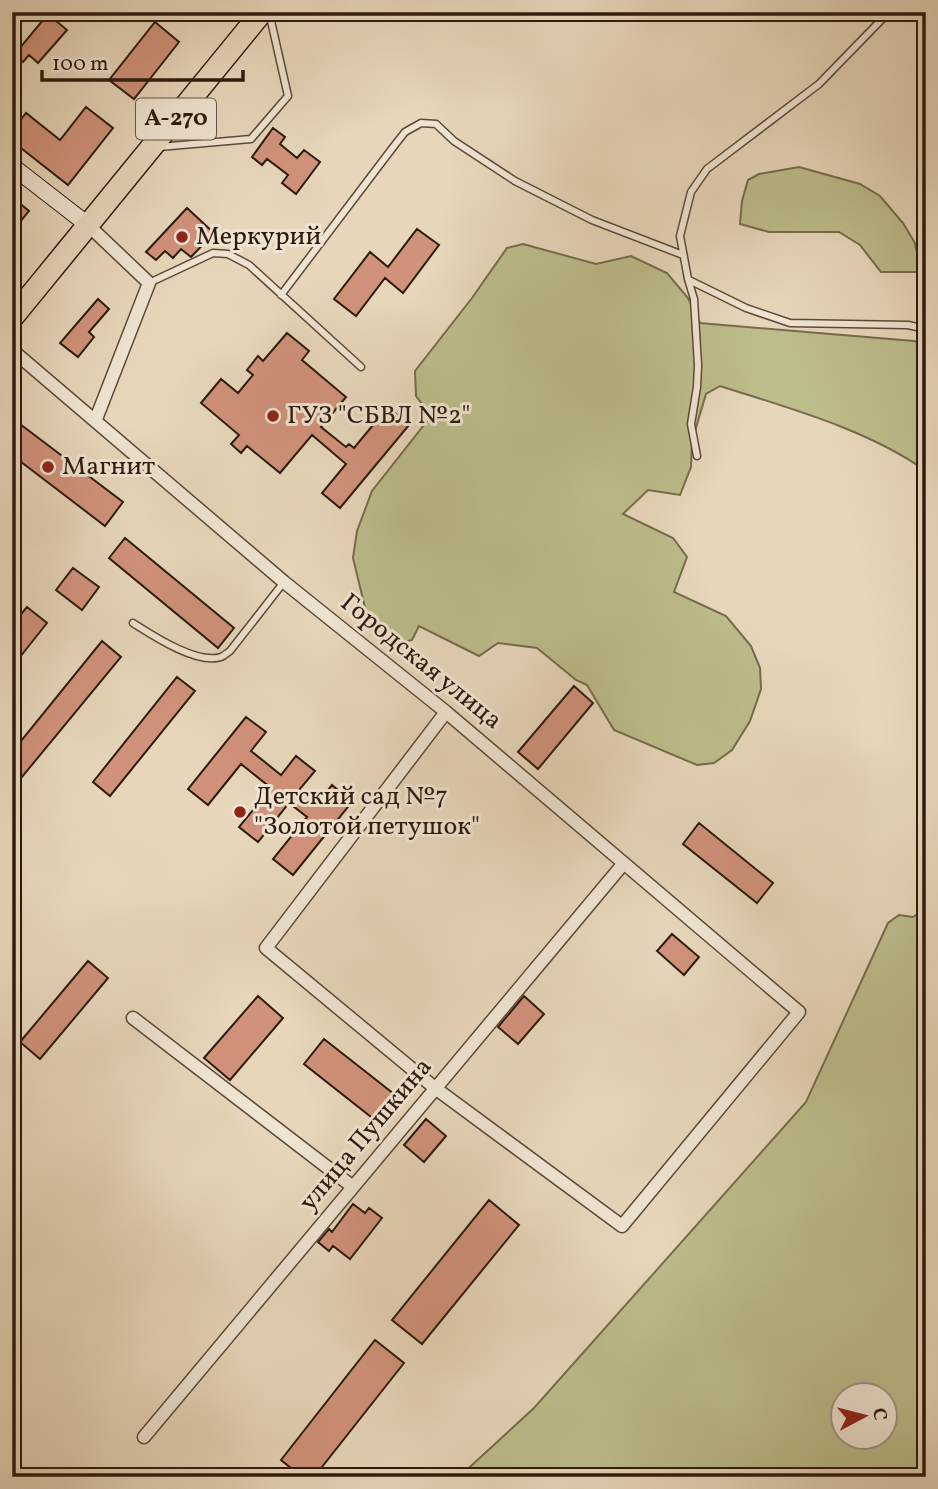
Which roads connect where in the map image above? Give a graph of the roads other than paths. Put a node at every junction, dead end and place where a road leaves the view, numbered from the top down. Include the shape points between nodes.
1 (262, 12) edge
2 (270, 12) edge
3 (889, 12) edge
4 (154, 148) junction
5 (12, 166) edge
6 (89, 225) junction
7 (683, 255) junction
8 (688, 279) junction
9 (149, 283) junction
10 (281, 295) junction
11 (12, 318) edge
12 (926, 329) edge
13 (12, 350) edge
14 (361, 367) dead end
15 (96, 419) junction
16 (696, 456) dead end
17 (284, 582) junction
18 (133, 623) dead end
19 (446, 712) junction
20 (624, 863) junction
21 (132, 1018) dead end
22 (435, 1088) junction
23 (353, 1186) junction
24 (144, 1437) dead end

1 - 4 highway, А-270
2 - 4 lane via 288,96 266,122 251,139
3 - 7 lane via 818,84 707,169 691,192 681,236
4 - 6 highway, А-270
5 - 6 street
6 - 9 street
6 - 11 highway, А-270
7 - 8 lane
7 - 10 lane via 592,220 515,181 436,124 421,123 405,132
8 - 12 lane via 790,324
8 - 16 lane via 694,299 698,365 691,424
9 - 10 lane via 213,253 228,254 249,265
9 - 15 street
10 - 14 lane
13 - 15 street, Городская улица
15 - 17 street, Городская улица
17 - 18 lane via 230,651 220,657 199,656 167,644
17 - 19 street, Городская улица
19 - 20 street, Городская улица
19 - 22 street via 266,948
20 - 22 street, улица Пушкина
20 - 22 street, Городская улица via 799,1012 622,1227
21 - 23 street
22 - 23 street, улица Пушкина
23 - 24 street, улица Пушкина

